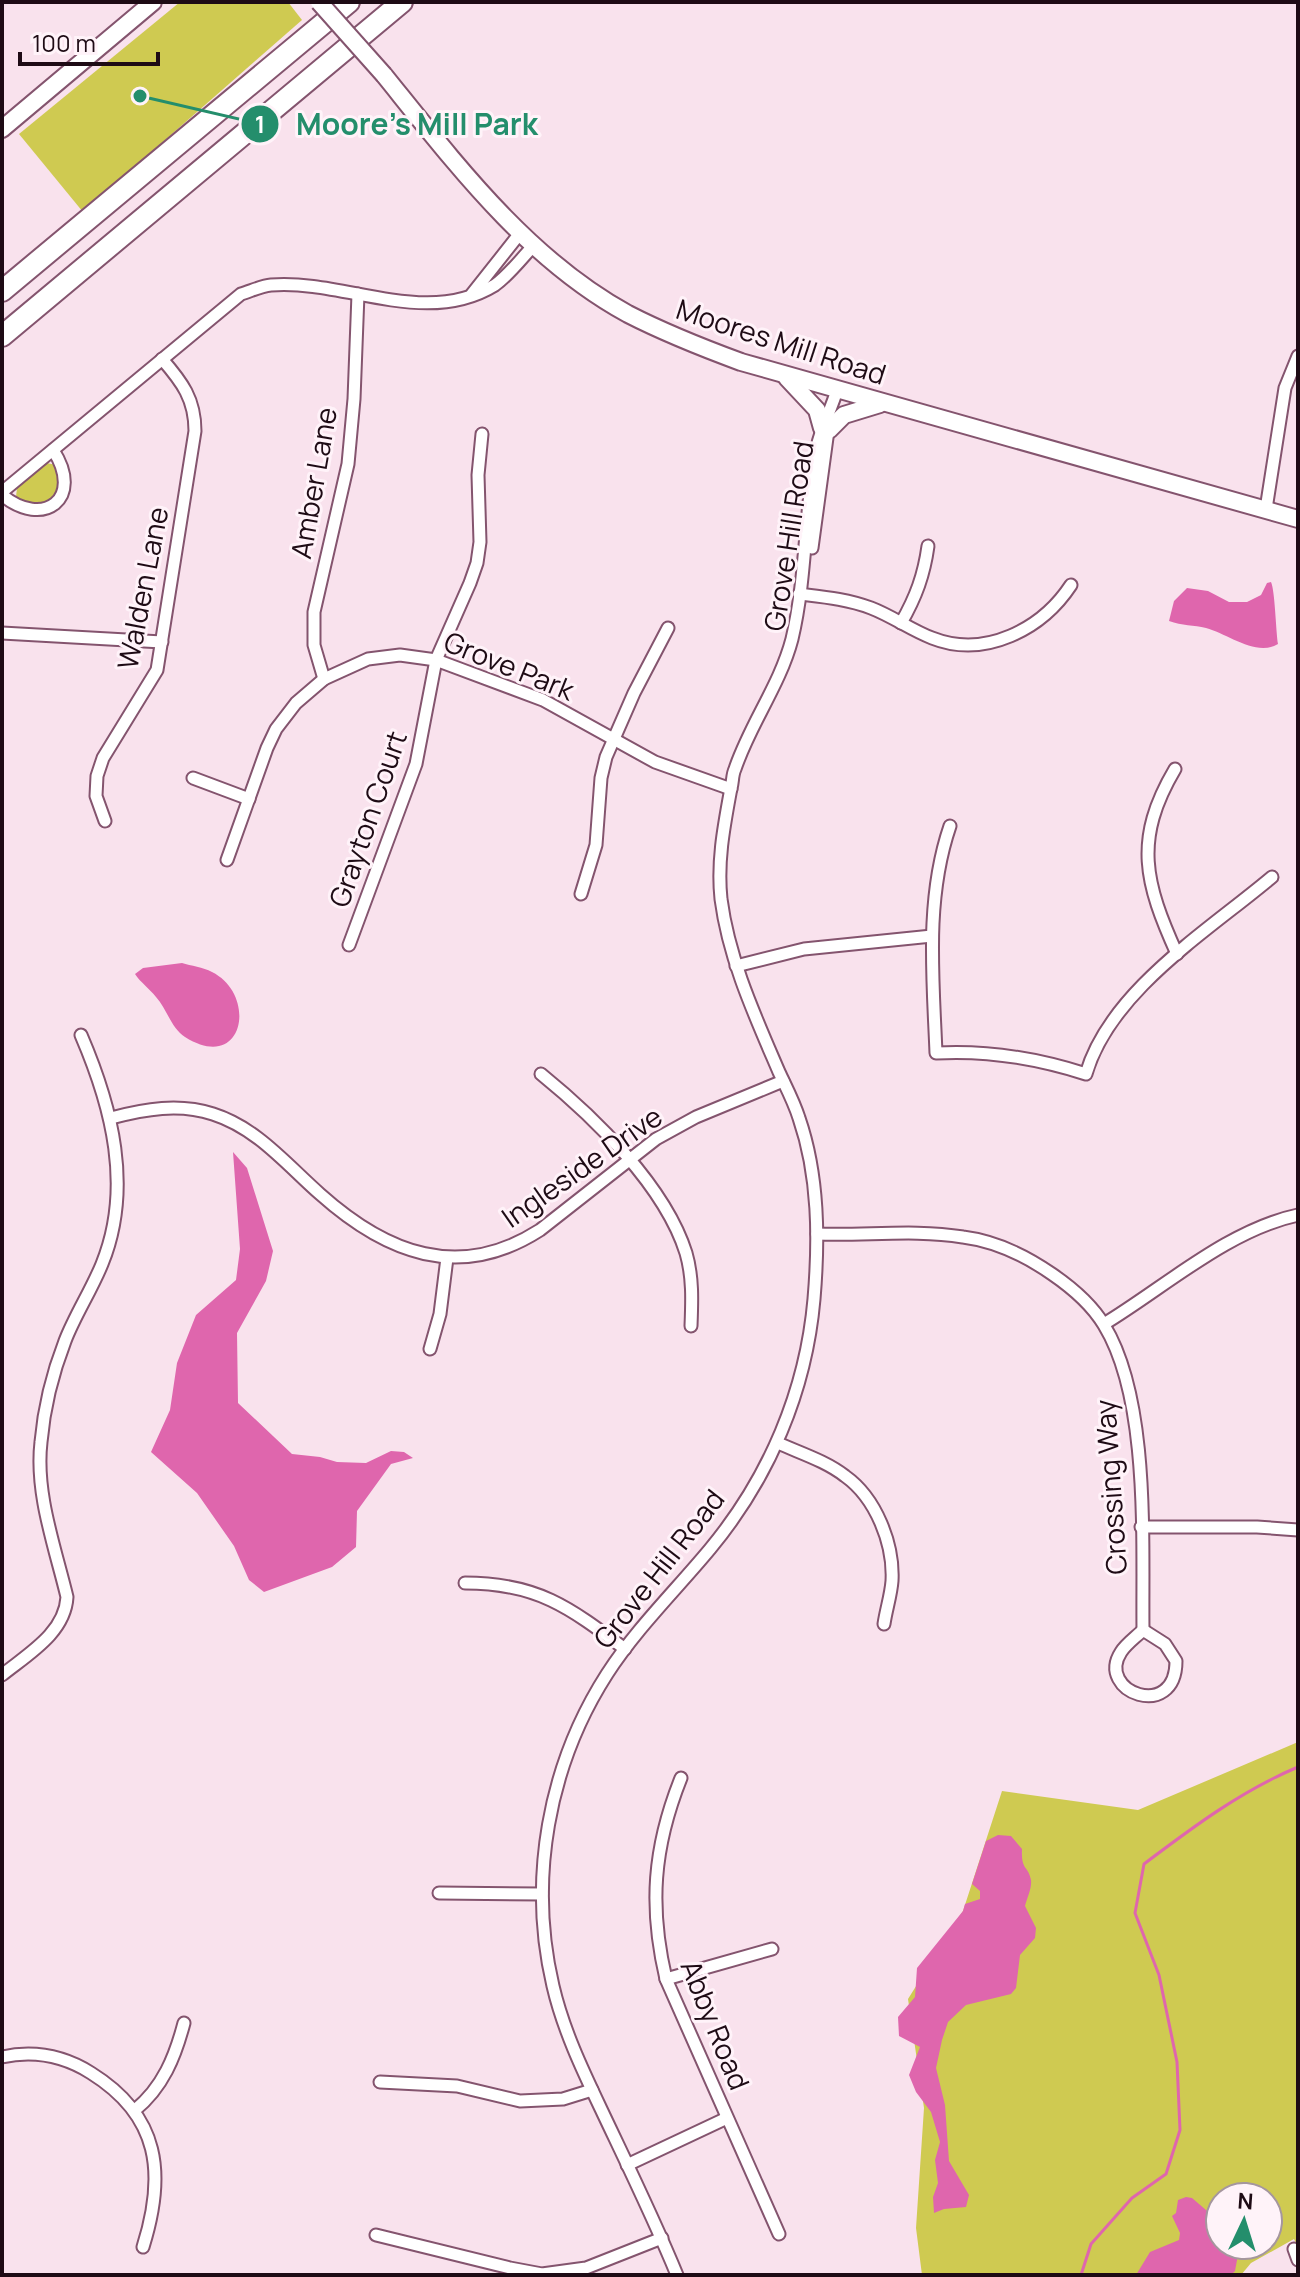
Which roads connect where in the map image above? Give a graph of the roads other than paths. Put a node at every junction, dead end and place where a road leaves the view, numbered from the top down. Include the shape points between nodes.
1 (153, 2) edge
2 (319, 2) edge
3 (349, 2) edge
4 (402, 2) edge
5 (2, 129) edge
6 (521, 232) junction
7 (534, 245) junction
8 (2, 291) edge
9 (358, 294) junction
10 (471, 295) junction
11 (2, 336) edge
12 (1298, 356) edge
13 (162, 359) junction
14 (783, 374) junction
15 (837, 390) junction
16 (883, 403) junction
17 (827, 426) junction
18 (482, 434) dead end
19 (53, 450) junction
20 (2, 494) edge
21 (1266, 509) junction
22 (1298, 519) edge
23 (928, 546) dead end
24 (1071, 585) dead end
25 (802, 595) junction
26 (901, 623) junction
27 (668, 628) dead end
28 (2, 633) edge
29 (162, 642) junction
30 (436, 660) junction
31 (324, 679) junction
32 (612, 738) junction
33 (1175, 769) dead end
34 (193, 778) dead end
35 (731, 789) junction
36 (249, 799) junction
37 (105, 821) dead end
38 (950, 826) dead end
39 (227, 860) dead end
40 (1272, 877) dead end
41 (581, 894) dead end
42 (932, 936) junction
43 (349, 945) dead end
44 (1177, 954) junction
45 (736, 966) junction
46 (81, 1035) dead end
47 (541, 1074) dead end
48 (783, 1081) junction
49 (111, 1118) junction
50 (629, 1160) junction
51 (1298, 1215) edge
52 (817, 1234) junction
53 (447, 1258) junction
54 (1104, 1324) junction
55 (691, 1326) dead end
56 (430, 1349) dead end
57 (778, 1443) junction
58 (1141, 1527) junction
59 (1298, 1530) edge
60 (465, 1583) dead end
61 (884, 1624) dead end
62 (1143, 1630) junction
63 (625, 1649) junction
64 (2, 1675) edge
65 (681, 1778) dead end
66 (439, 1893) dead end
67 (542, 1894) junction
68 (772, 1949) dead end
69 (666, 1979) junction
70 (184, 2023) dead end
71 (2, 2057) edge
72 (380, 2082) dead end
73 (592, 2090) junction
74 (135, 2110) junction
75 (727, 2118) junction
76 (627, 2165) junction
77 (779, 2234) dead end
78 (376, 2235) dead end
79 (662, 2238) junction
80 (143, 2247) dead end
81 (677, 2275) edge

1 - 5 street
2 - 6 street, Moores Mill Road, bridge via 474,185
3 - 8 highway
4 - 11 highway
6 - 7 street, Moores Mill Road
6 - 10 street
7 - 10 street via 496,284
7 - 14 street, Moores Mill Road via 626,312 688,342
9 - 10 street via 431,304
9 - 13 street via 270,285 241,294
9 - 31 street, Amber Lane via 348,464 314,612 314,645
12 - 21 street via 1285,388
13 - 19 street
13 - 29 street, Walden Lane via 187,388 195,416
14 - 15 street, Moores Mill Road
14 - 17 street
15 - 16 street, Moores Mill Road
15 - 17 street, Grove Hill Road
16 - 17 street
16 - 21 street, Moores Mill Road
17 - 25 street, Grove Hill Road
18 - 30 street, Grayton Court via 477,563
19 - 20 street
19 - 20 street via 65,480 57,502 22,509
21 - 22 street, Moores Mill Road
23 - 26 street via 925,571
24 - 26 street via 1034,624 990,643 944,642
25 - 26 street via 860,604
25 - 35 street, Grove Hill Road via 786,657 734,771
27 - 32 street
28 - 29 street
29 - 37 street, Walden Lane via 150,685 97,776 96,796
30 - 31 street, Grove Park via 400,655 368,659
30 - 32 street, Grove Park via 543,700
30 - 43 street, Grayton Court via 416,764
31 - 36 street, Grove Park via 276,729
32 - 35 street, Grove Park via 655,762
32 - 41 street via 601,778 596,845
33 - 44 street via 1154,810 1148,855 1153,898
34 - 36 street
35 - 45 street, Grove Hill Road via 723,823 720,892
36 - 39 street, Grove Park
38 - 42 street via 942,849
40 - 44 street
42 - 44 street via 936,1053 1001,1053 1086,1074 1109,1025
42 - 45 street via 818,947
45 - 48 street, Grove Hill Road
46 - 49 street
47 - 50 street via 581,1105
48 - 50 street, Ingleside Drive via 696,1117
48 - 52 street, Grove Hill Road via 807,1149
49 - 53 street, Ingleside Drive via 172,1108 216,1115 272,1148 379,1239
49 - 64 street via 117,1174 112,1229 103,1263 65,1341 40,1445 42,1488 66,1608 57,1627
50 - 53 street, Ingleside Drive via 520,1243
50 - 55 street via 673,1221 686,1252 693,1286
51 - 54 street via 1234,1239
52 - 54 street, Crossing Way via 932,1233 986,1242 1038,1264 1075,1292
52 - 57 street, Grove Hill Road via 807,1348
53 - 56 street
54 - 58 street, Crossing Way via 1133,1407
57 - 61 street via 843,1474 877,1515 892,1580
57 - 63 street, Grove Hill Road via 715,1543
58 - 59 street
58 - 62 street, Crossing Way
60 - 63 street via 539,1593
62 - 62 street via 1116,1663 1120,1683 1147,1697 1172,1682 1176,1661 1165,1644
63 - 67 street, Grove Hill Road via 586,1711 565,1760 546,1835
65 - 69 street, Abby Road via 666,1815 655,1881 658,1946
66 - 67 street
67 - 73 street, Grove Hill Road via 553,1988
68 - 69 street
69 - 75 street, Abby Road
70 - 74 street via 159,2087
71 - 74 street via 66,2060 106,2083
72 - 73 street via 457,2086 520,2101 563,2099
73 - 76 street, Grove Hill Road
74 - 80 street via 151,2149 156,2185
75 - 76 street
75 - 77 street, Abby Road
76 - 79 street, Grove Hill Road
78 - 79 street via 542,2274 586,2268
79 - 81 street, Grove Hill Road

